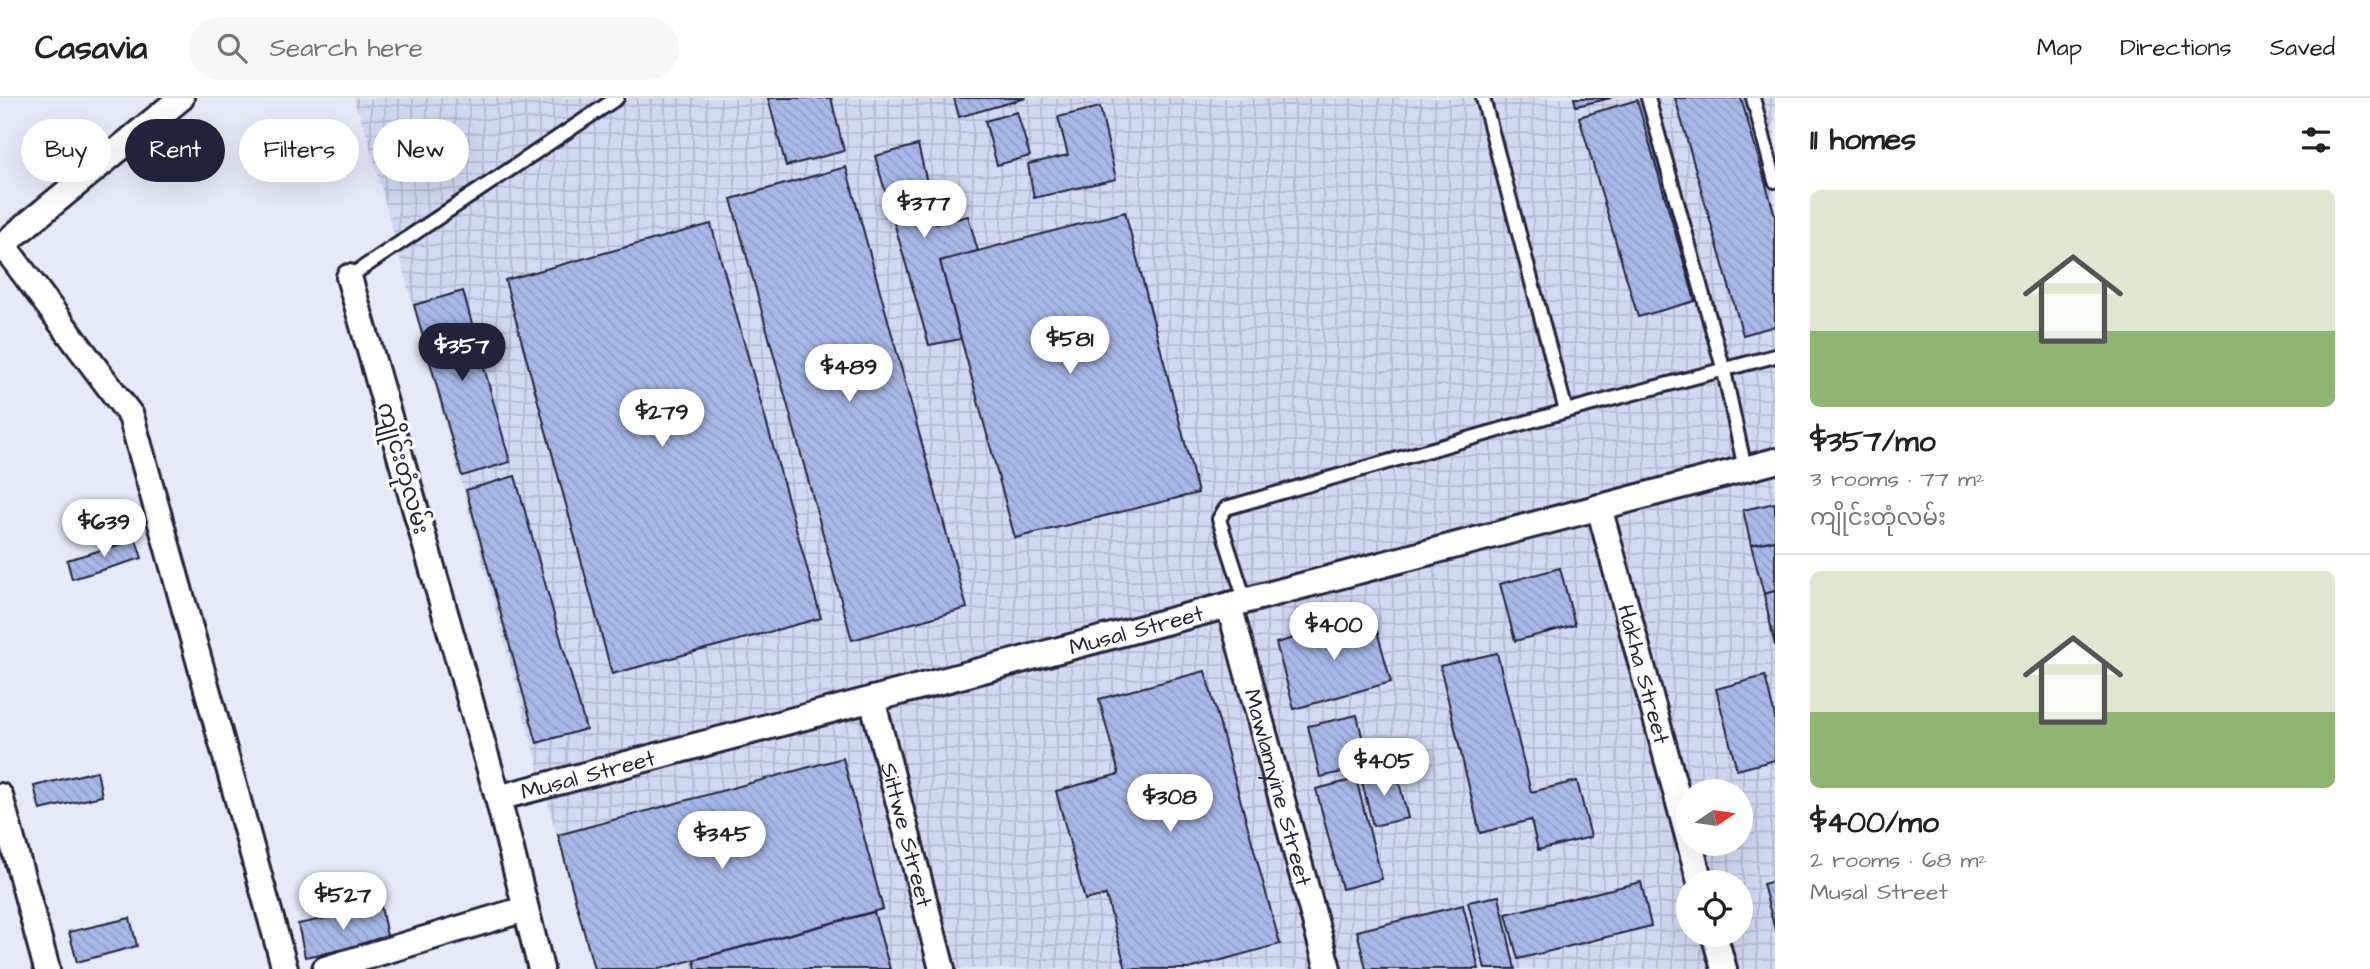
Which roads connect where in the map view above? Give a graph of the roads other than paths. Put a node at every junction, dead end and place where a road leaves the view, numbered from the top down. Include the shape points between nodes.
1 (181, 98) edge
2 (617, 98) edge
3 (1483, 98) edge
4 (1648, 98) edge
5 (1753, 98) edge
6 (1775, 181) edge
7 (1, 246) edge
8 (349, 277) joint
9 (1775, 356) edge
10 (1724, 371) junction
11 (1566, 411) junction
12 (1775, 461) edge
13 (1745, 469) junction
14 (1599, 507) junction
15 (1237, 603) junction
16 (872, 699) junction
17 (1676, 794) edge
18 (0, 796) edge
19 (498, 798) junction
20 (525, 909) junction
21 (1718, 947) edge
22 (47, 969) edge
23 (285, 969) edge
24 (325, 969) edge
25 (541, 969) edge
26 (942, 969) edge
27 (1328, 969) edge
28 (1724, 969) edge

1 - 7 street
2 - 8 lane, ကျိုင်းတုံလမ်း
3 - 11 lane
4 - 10 lane
5 - 6 lane
7 - 23 street via 131,416
8 - 19 street, ကျိုင်းတုံလမ်း
9 - 10 lane
10 - 11 lane
10 - 13 lane
11 - 15 lane via 1226,508 1219,519
12 - 13 street, Musal Street
13 - 14 street, Musal Street
14 - 15 street, Musal Street
14 - 17 street, Hakha Street
15 - 16 street, Musal Street
15 - 27 street, Mawlamyine Street
16 - 19 street, Musal Street
16 - 26 street, Sittwe Street
18 - 22 street
19 - 20 street, ကျိုင်းတုံလမ်း
20 - 24 street
20 - 25 street, ကျိုင်းတုံလမ်း
21 - 28 street

